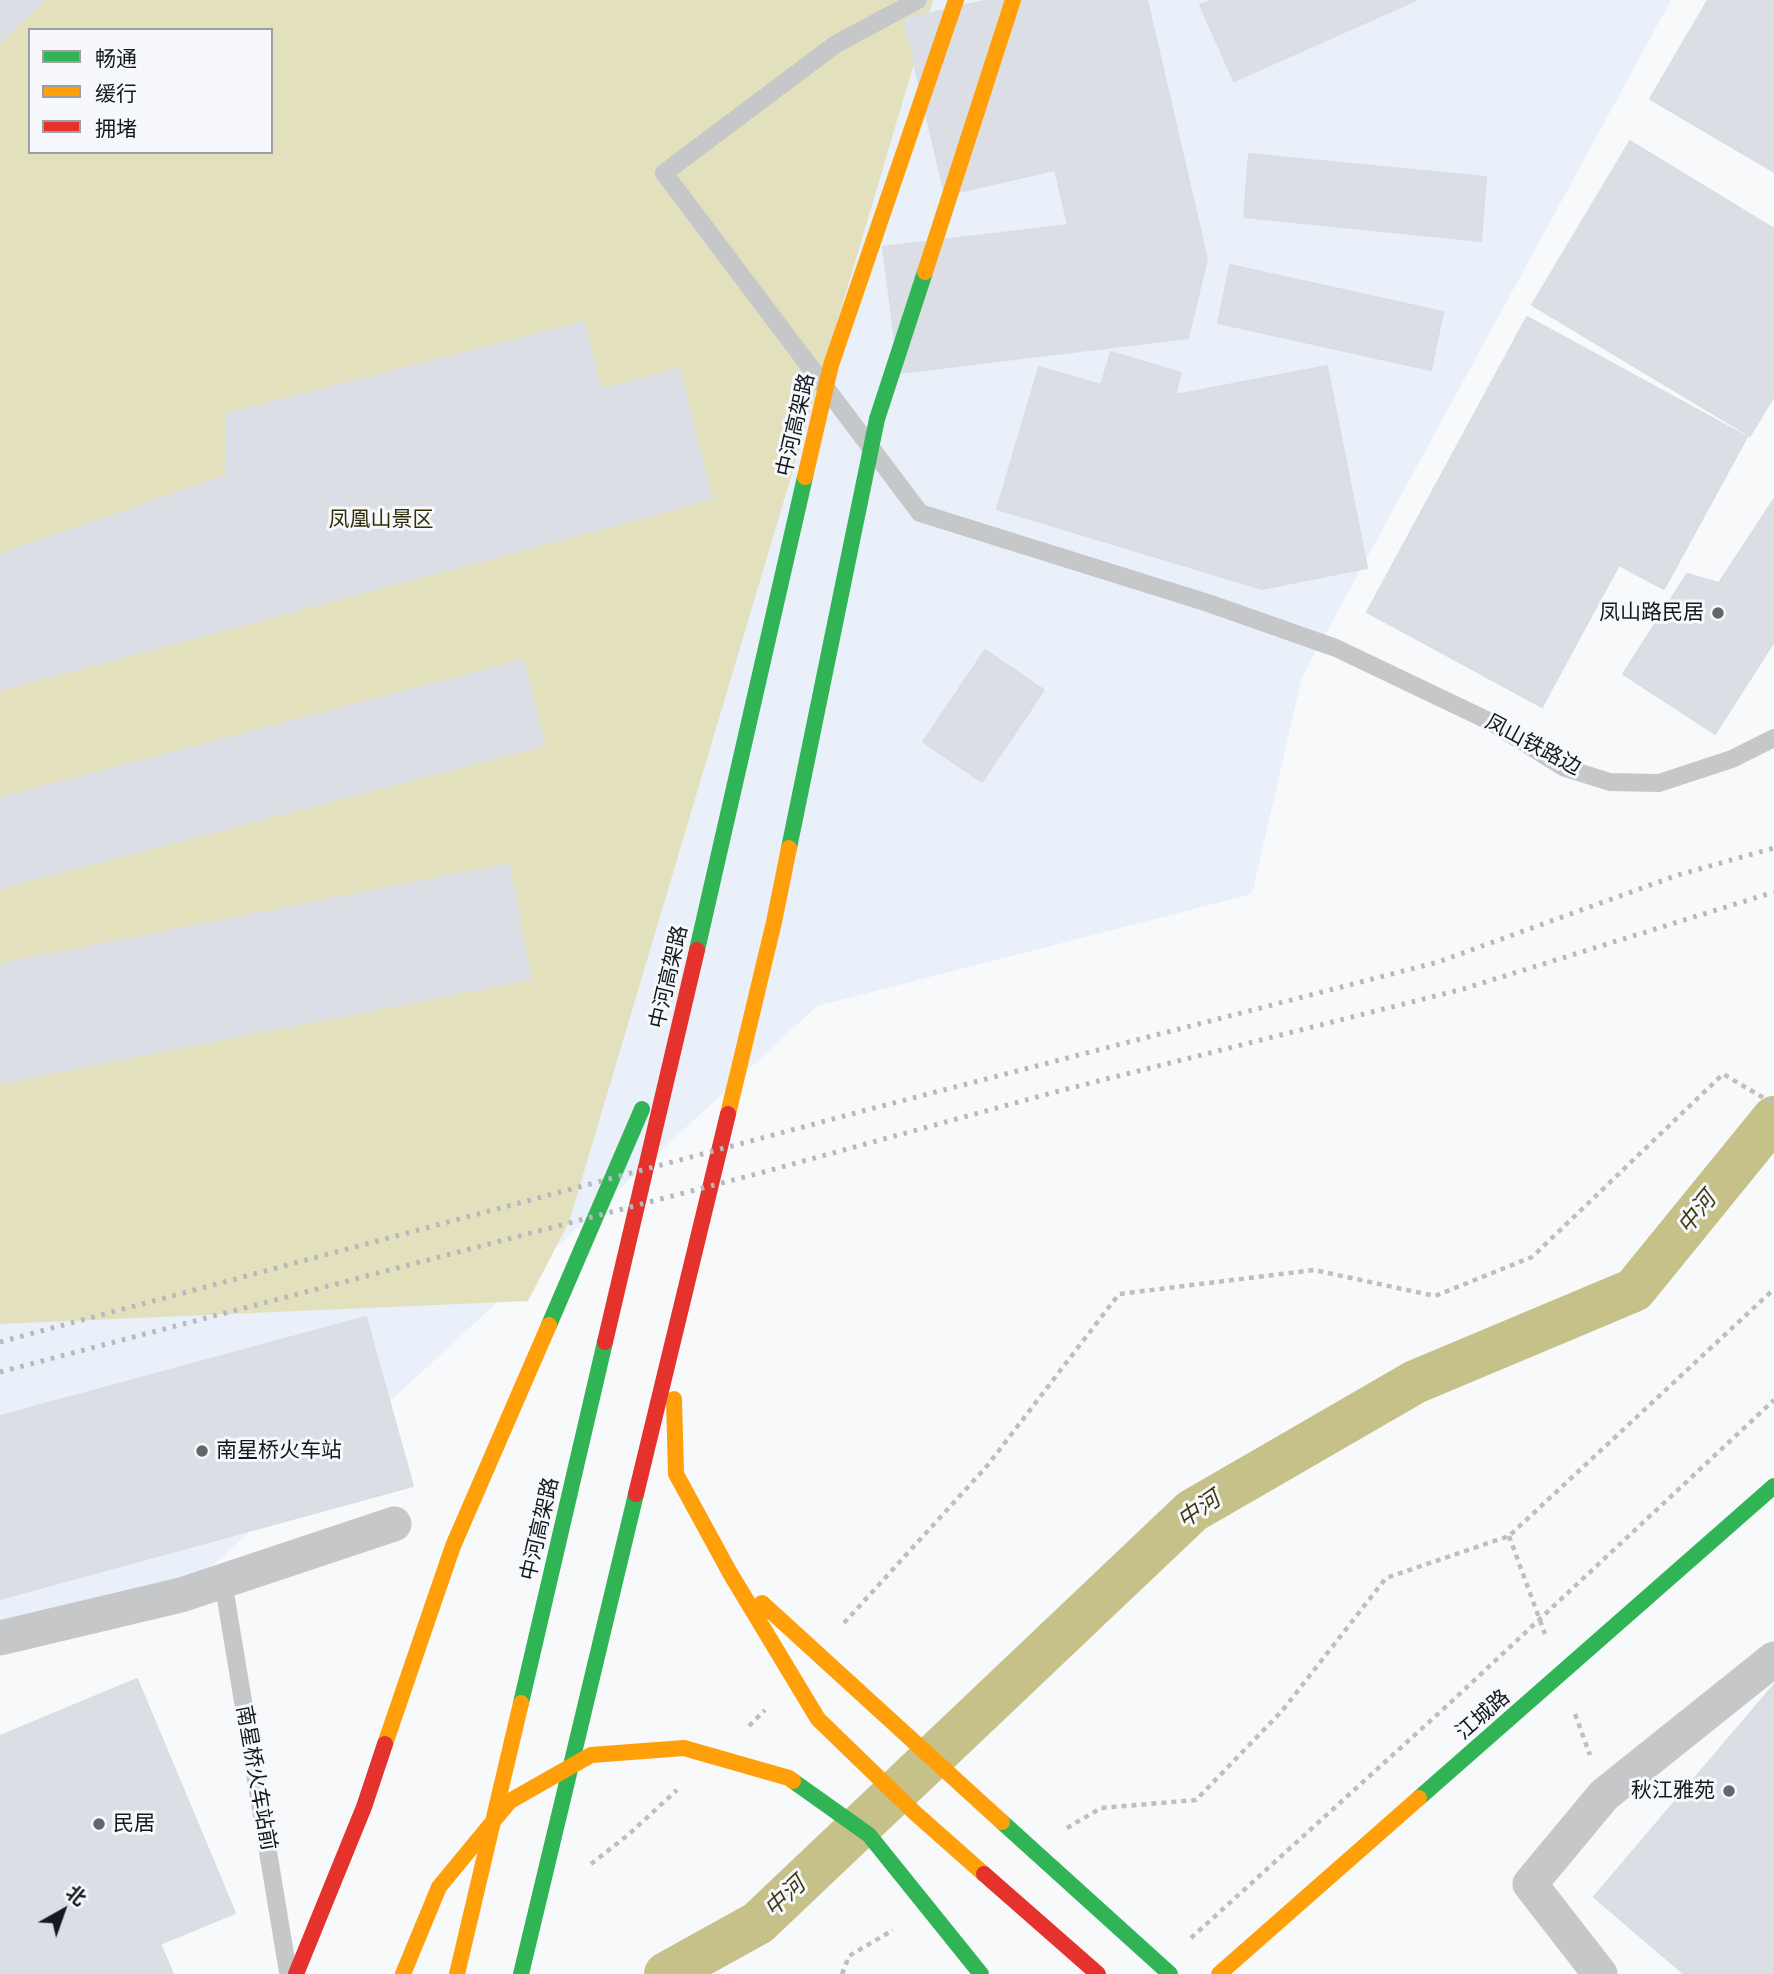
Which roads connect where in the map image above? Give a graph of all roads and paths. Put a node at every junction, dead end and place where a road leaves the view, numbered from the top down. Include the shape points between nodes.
1 (918, 0) edge
2 (956, 0) edge
3 (1013, 0) edge
4 (1774, 738) edge
5 (682, 1017) junction
6 (1774, 1104) edge
7 (690, 1275) junction
8 (1774, 1289) edge
9 (1774, 1400) edge
10 (1774, 1486) edge
11 (394, 1524) dead end
12 (730, 1573) junction
13 (223, 1581) junction
14 (839, 1628) dead end
15 (0, 1638) edge
16 (1774, 1658) edge
17 (765, 1709) dead end
18 (746, 1728) dead end
19 (677, 1790) dead end
20 (1065, 1829) dead end
21 (585, 1869) dead end
22 (897, 1928) dead end
23 (1189, 1939) dead end
24 (289, 1974) edge
25 (296, 1974) edge
26 (402, 1974) edge
27 (457, 1974) edge
28 (521, 1974) edge
29 (842, 1974) edge
30 (981, 1974) edge
31 (1098, 1974) edge
32 (1170, 1974) edge
33 (1219, 1974) edge
34 (1600, 1974) edge

1 - 4 lane, 凤山铁路边 via 836,44 664,173 920,513 1336,648 1493,723 1565,768 1610,782 1659,783 1732,759
2 - 5 main road, 中河高架路 via 831,365
3 - 7 main road via 877,419 774,922
5 - 25 main road via 453,1546 365,1807
5 - 27 main road, 中河高架路
6 - 14 path via 1723,1074 1532,1257 1435,1296 1314,1270 1119,1294 987,1466
7 - 12 main road via 673,1400 676,1474
7 - 28 main road
8 - 20 path via 1509,1536 1386,1578 1282,1711 1196,1800 1101,1808
9 - 23 path
10 - 33 main road, 江城路
11 - 13 street
12 - 31 main road via 818,1719 915,1813
12 - 32 main road
13 - 15 street
13 - 24 lane, 南星桥火车站前
16 - 34 street via 1604,1795 1530,1884
17 - 18 path
19 - 21 path
22 - 29 path via 849,1956
26 - 30 main road via 439,1887 510,1801 591,1755 684,1748 789,1778 869,1835

